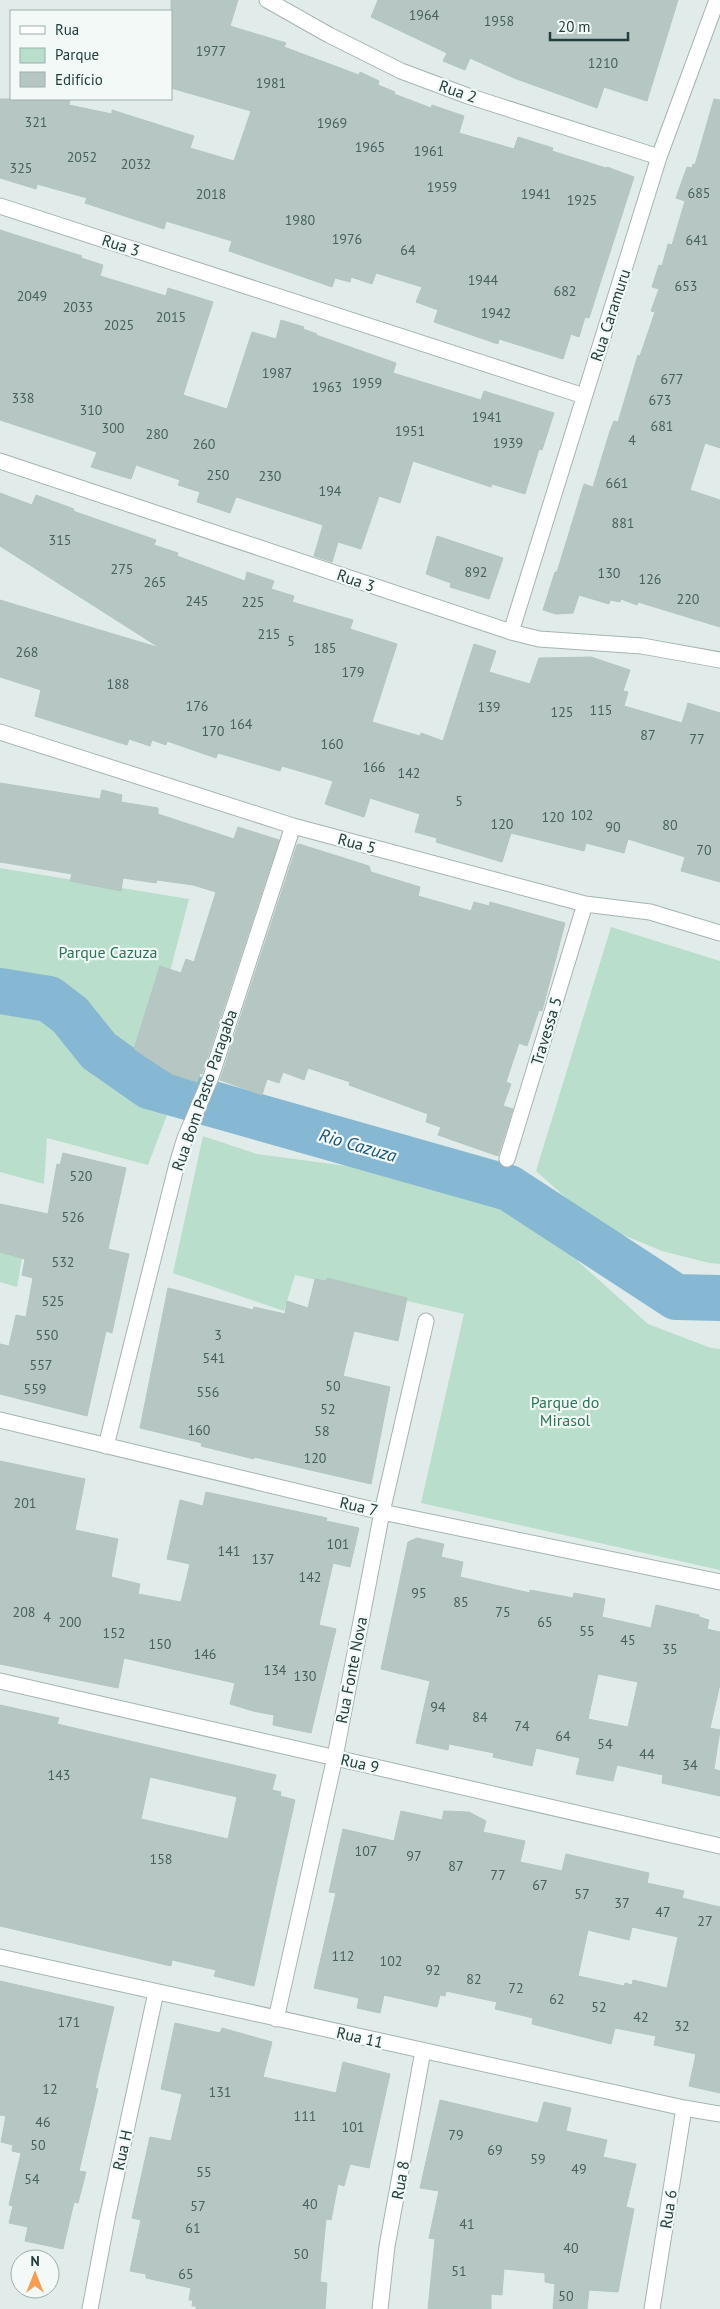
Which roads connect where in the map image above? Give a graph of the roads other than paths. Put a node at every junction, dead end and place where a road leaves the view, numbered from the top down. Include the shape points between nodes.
1 (266, 0) edge
2 (717, 0) edge
3 (660, 157) junction
4 (0, 206) edge
5 (584, 396) junction
6 (0, 461) edge
7 (511, 632) junction
8 (720, 660) edge
9 (0, 732) edge
10 (293, 826) junction
11 (585, 904) junction
12 (720, 933) edge
13 (507, 1159) dead end
14 (426, 1321) dead end
15 (0, 1420) edge
16 (106, 1446) junction
17 (382, 1512) junction
18 (720, 1582) edge
19 (0, 1680) edge
20 (334, 1757) junction
21 (720, 1846) edge
22 (0, 1957) edge
23 (156, 1992) junction
24 (276, 2019) junction
25 (423, 2051) junction
26 (684, 2108) junction
27 (720, 2114) edge
28 (90, 2309) edge
29 (380, 2309) edge
30 (652, 2309) edge

1 - 3 street, Rua 2 via 401,71
2 - 3 street, Rua Caramuru
3 - 5 street, Rua Caramuru
4 - 5 street, Rua 3
5 - 7 street, Rua Caramuru
6 - 7 street, Rua 3
7 - 8 street, Rua 3 via 538,639 642,646
9 - 10 street, Rua 5
10 - 11 street, Rua 5
10 - 16 street, Rua Bom Pasto Paragaba via 211,1077 185,1138
11 - 12 street, Rua 5 via 650,912
11 - 13 street, Travessa 5
14 - 17 street, Rua Fonte Nova
15 - 16 street, Rua 7
16 - 17 street, Rua 7
17 - 18 street, Rua 7
17 - 20 street, Rua Fonte Nova
19 - 20 street, Rua 9
20 - 21 street, Rua 9
20 - 24 street, Rua Fonte Nova
22 - 23 street, Rua 11
23 - 24 street, Rua 11
23 - 28 street, Rua H
24 - 25 street, Rua 11
25 - 26 street, Rua 11
25 - 29 street, Rua 8
26 - 27 street, Rua 11
26 - 30 street, Rua 6

